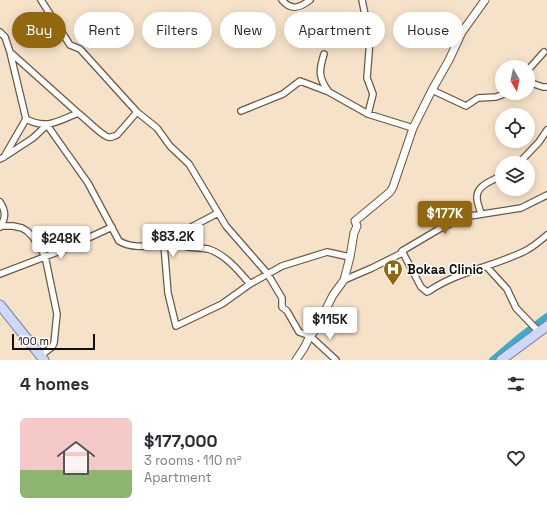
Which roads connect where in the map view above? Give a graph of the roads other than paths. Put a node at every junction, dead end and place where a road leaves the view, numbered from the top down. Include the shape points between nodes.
1 (41, 0) edge
2 (282, 0) edge
3 (310, 0) edge
4 (362, 0) edge
5 (485, 0) edge
6 (0, 32) edge
7 (3, 38) edge
8 (10, 52) junction
9 (544, 52) dead end
10 (324, 54) dead end
11 (535, 62) edge
12 (535, 84) edge
13 (547, 87) edge
14 (432, 90) junction
15 (329, 92) junction
16 (495, 97) edge
17 (241, 111) dead end
18 (137, 112) junction
19 (78, 113) junction
20 (368, 114) junction
21 (26, 118) junction
22 (47, 125) junction
23 (413, 128) junction
24 (547, 130) edge
25 (526, 156) edge
26 (2, 158) edge
27 (495, 179) edge
28 (547, 195) edge
29 (0, 202) edge
30 (218, 213) junction
31 (481, 214) junction
32 (1, 226) edge
33 (112, 227) junction
34 (547, 235) edge
35 (164, 245) junction
36 (402, 251) junction
37 (45, 256) junction
38 (350, 257) junction
39 (487, 267) junction
40 (1, 271) edge
41 (268, 274) junction
42 (344, 280) junction
43 (250, 284) junction
44 (0, 306) edge
45 (547, 326) edge
46 (539, 332) junction
47 (310, 336) junction
48 (42, 358) edge
49 (296, 360) edge
50 (336, 360) edge
51 (501, 360) edge

1 - 18 street via 70,45 80,49
2 - 3 street via 293,8 298,8
4 - 20 street via 370,39 367,78 373,94
5 - 14 street via 462,32
6 - 7 street
7 - 8 street
8 - 19 street
8 - 21 street
9 - 11 street
10 - 15 street via 320,74
12 - 13 street
14 - 16 street via 466,106 478,98
14 - 23 street
15 - 17 street via 300,81 283,94
15 - 20 street
18 - 19 street via 113,137 103,134
18 - 30 street via 157,128 170,146 189,164
19 - 22 street
20 - 23 street
21 - 22 street via 34,123
21 - 26 street
22 - 26 street via 27,143
22 - 33 street via 88,183
23 - 38 street via 390,192 355,221 357,226
24 - 25 street
27 - 31 street via 481,187 478,192
28 - 31 street via 526,206
29 - 32 street via 5,213
30 - 35 street via 178,234
30 - 41 street via 226,226
31 - 36 street via 441,228
32 - 37 street via 13,226 27,231
33 - 35 street via 123,244 146,247
33 - 37 street
34 - 39 street via 524,252
35 - 43 street via 207,249 217,253
35 - 43 street via 168,293 176,326 222,304
36 - 39 street via 426,292 446,280
36 - 42 street via 383,263
37 - 40 street
37 - 48 street via 57,314 54,344
38 - 41 street via 327,252 282,266
38 - 42 street
39 - 46 street via 507,289 516,308
41 - 43 street
41 - 47 street via 282,298 282,307 299,332
42 - 47 street
44 - 48 main road
45 - 46 main road
46 - 51 main road
47 - 49 street
47 - 50 street

